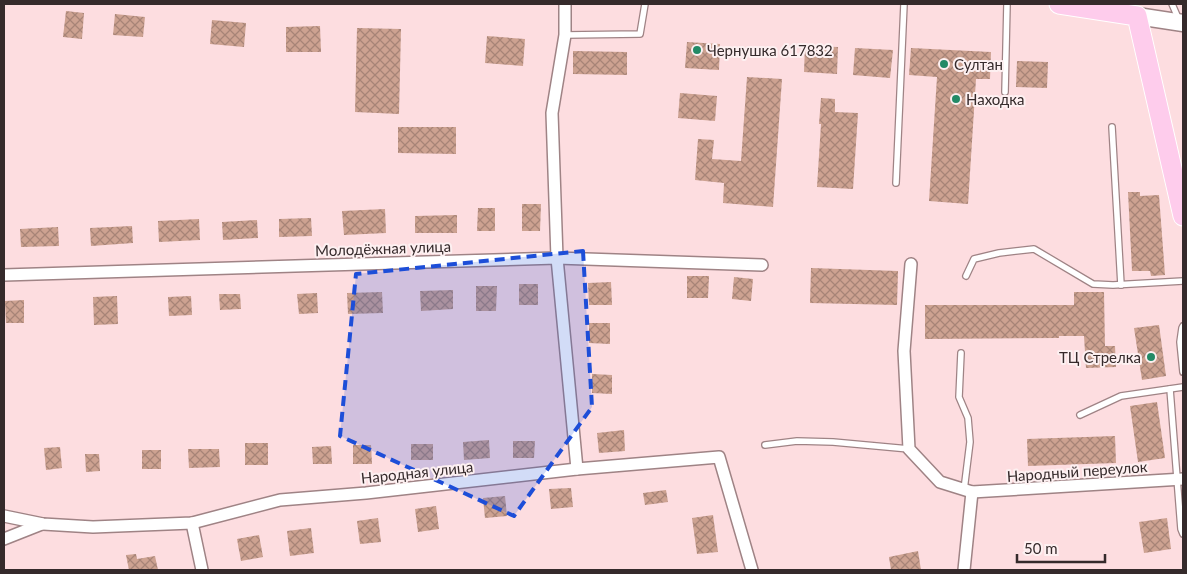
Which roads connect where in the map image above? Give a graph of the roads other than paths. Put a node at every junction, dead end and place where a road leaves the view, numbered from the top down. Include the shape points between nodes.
1 (565, 4) edge
2 (645, 4) edge
3 (904, 4) edge
4 (1007, 4) edge
5 (1060, 4) edge
6 (1172, 4) edge
7 (1137, 16) junction
8 (1181, 23) edge
9 (566, 35) junction
10 (1005, 92) dead end
11 (1112, 127) dead end
12 (896, 183) dead end
13 (1183, 216) edge
14 (557, 258) junction
15 (911, 264) dead end
16 (762, 265) dead end
17 (4, 275) edge
18 (966, 276) dead end
19 (1183, 281) edge
20 (1121, 285) junction
21 (1183, 326) edge
22 (961, 353) dead end
23 (1183, 372) edge
24 (1183, 388) edge
25 (1170, 389) junction
26 (1080, 415) dead end
27 (765, 445) dead end
28 (909, 449) junction
29 (577, 469) junction
30 (1180, 479) edge
31 (968, 491) junction
32 (4, 516) edge
33 (192, 523) junction
34 (43, 524) junction
35 (1183, 534) edge
36 (4, 539) edge
37 (202, 570) edge
38 (752, 570) edge
39 (964, 570) edge

1 - 9 street
2 - 9 lane via 640,34
3 - 12 lane
4 - 10 lane
5 - 7 main road
6 - 8 lane
7 - 8 main road
7 - 13 main road
9 - 14 street via 552,113
11 - 20 lane
14 - 16 street, Молодёжная улица
14 - 17 street, Молодёжная улица
14 - 29 street
15 - 28 street via 904,351
18 - 20 lane via 974,260 1034,249 1093,284
19 - 20 lane
21 - 23 lane via 1180,342
22 - 31 lane via 959,396 968,418 970,442
24 - 25 lane
25 - 26 lane via 1121,396
25 - 30 lane
27 - 28 lane via 798,441
28 - 31 street via 940,482
29 - 33 street, Народная улица via 280,500
29 - 38 street, Народная улица via 719,457
30 - 31 street, Народный переулок
30 - 35 lane
31 - 39 street
32 - 34 street, Народная улица
33 - 34 street, Народная улица via 93,527
33 - 37 street
34 - 36 street

